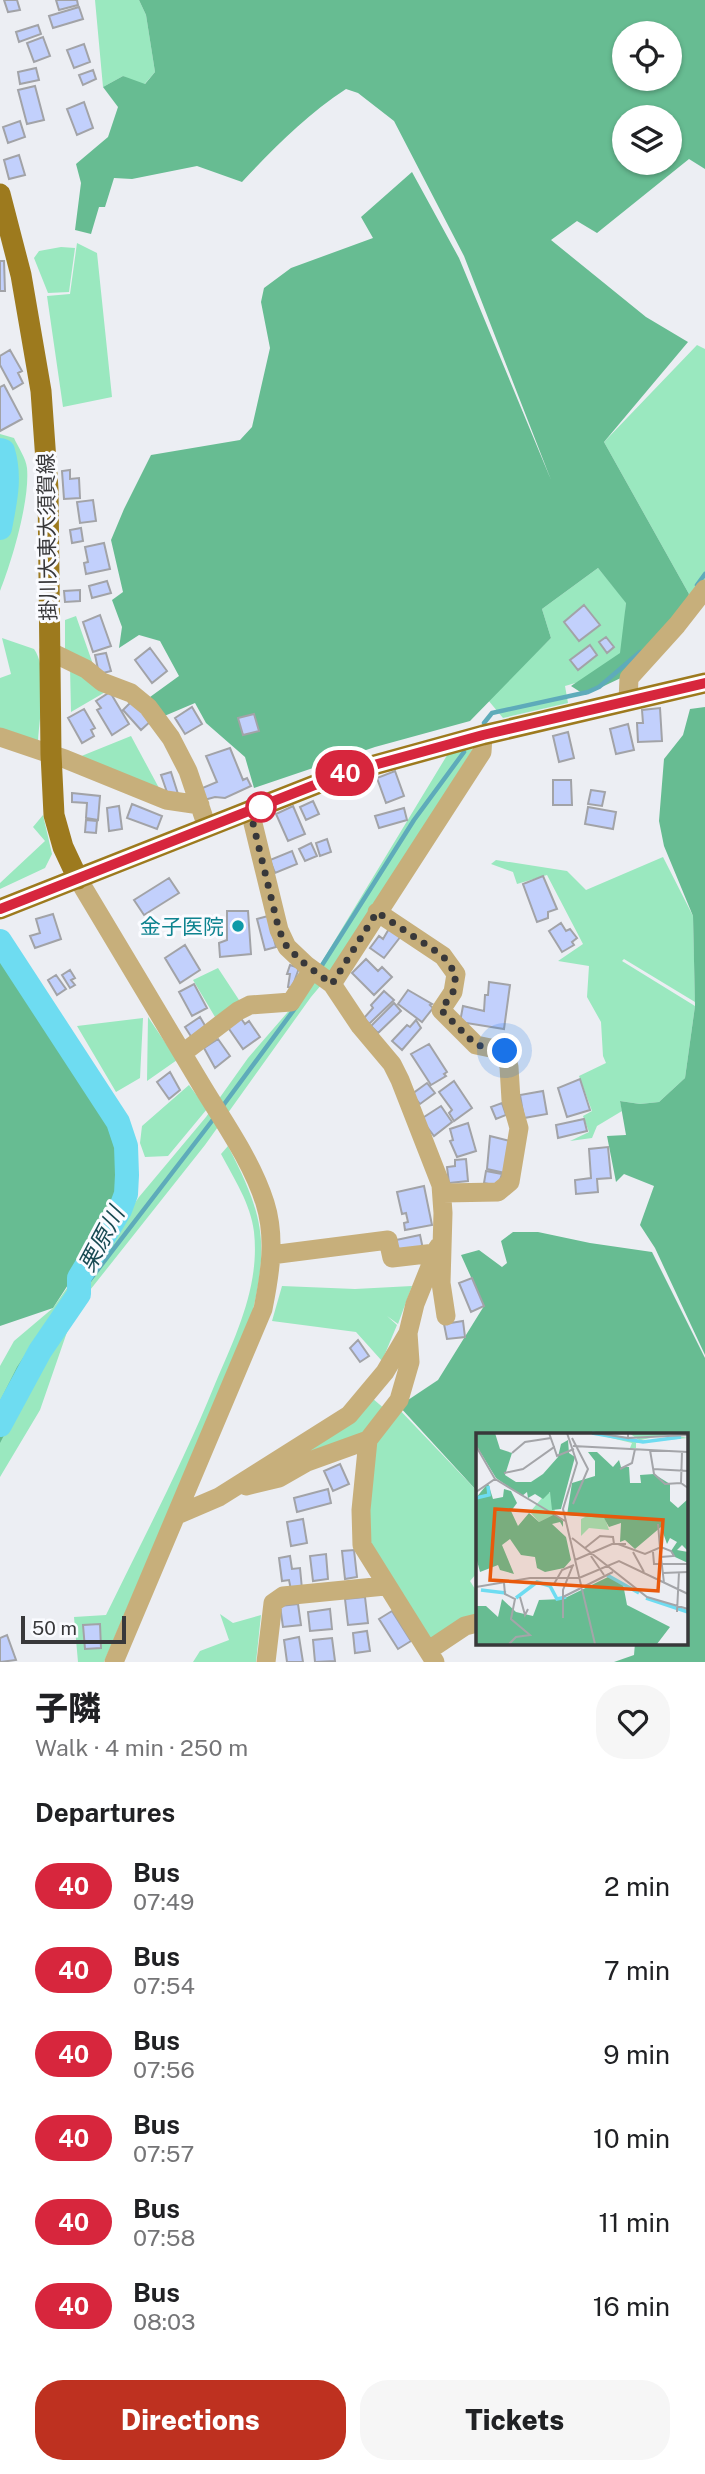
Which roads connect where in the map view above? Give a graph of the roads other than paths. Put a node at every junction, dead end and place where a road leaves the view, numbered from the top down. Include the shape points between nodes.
1 (0, 194) edge
2 (705, 589) edge
3 (50, 651) junction
4 (703, 686) edge
5 (628, 701) junction
6 (483, 735) junction
7 (0, 737) edge
8 (51, 754) junction
9 (200, 805) junction
10 (250, 811) junction
11 (207, 827) junction
12 (78, 879) junction
13 (0, 909) edge
14 (377, 912) junction
15 (321, 976) junction
16 (183, 1054) junction
17 (443, 1193) junction
18 (438, 1245) junction
19 (271, 1255) junction
20 (446, 1316) dead end
21 (408, 1333) junction
22 (368, 1440) junction
23 (230, 1489) junction
24 (177, 1516) junction
25 (385, 1586) junction
26 (476, 1623) edge
27 (432, 1656) edge
28 (114, 1662) edge
29 (266, 1662) edge

1 - 3 main road, 掛川大東大須賀線 via 21,275 41,391 48,489
2 - 5 street via 629,678
3 - 8 main road, 掛川大東大須賀線
3 - 9 street via 148,706 172,738
4 - 5 main road
5 - 6 main road
6 - 10 main road via 345,773
6 - 14 street via 482,752
7 - 8 street
8 - 9 street via 166,800
8 - 12 main road, 掛川大東大須賀線 via 54,815
9 - 11 street
10 - 11 main road
10 - 15 street via 279,930 287,947
11 - 12 main road
12 - 13 main road
12 - 16 street
14 - 15 street
14 - 17 street via 443,956 456,974 453,992 441,1010 476,1045 505,1051 509,1067 519,1128 510,1182 498,1192
15 - 16 street via 291,1002 250,1005 238,1011
15 - 17 street via 392,1064
16 - 19 street via 255,1178 271,1231
17 - 18 street
18 - 19 street via 392,1258 388,1240
18 - 20 street
18 - 21 street
19 - 24 street via 263,1309
21 - 22 street via 410,1362 399,1400
21 - 23 street via 385,1372 349,1415
22 - 23 street via 307,1462 279,1478
22 - 25 street via 362,1545
23 - 24 street
24 - 28 street
25 - 27 street
25 - 29 street via 283,1596 273,1603
26 - 27 street via 465,1626

